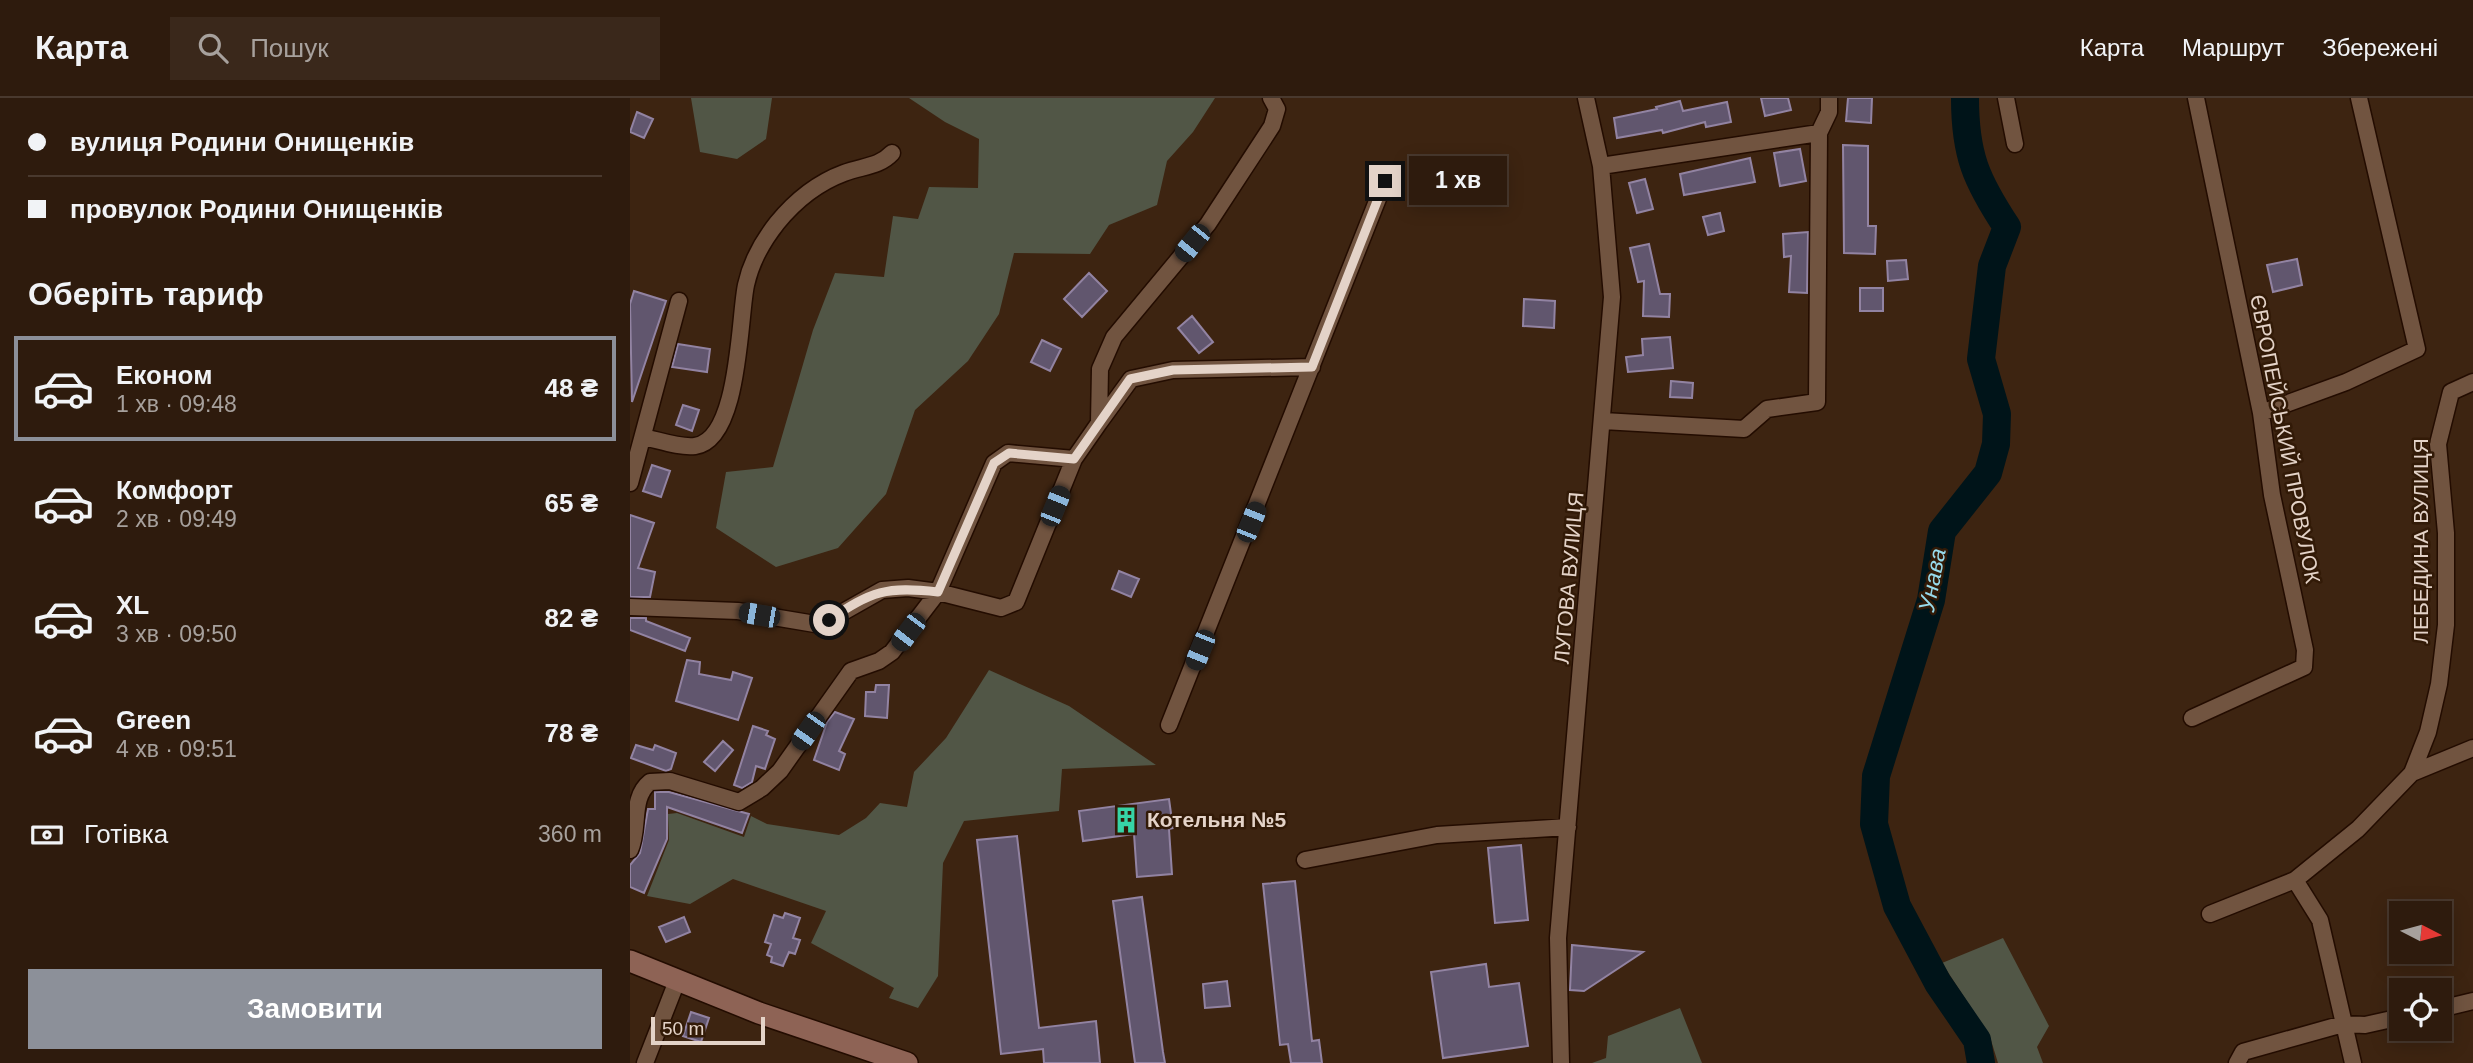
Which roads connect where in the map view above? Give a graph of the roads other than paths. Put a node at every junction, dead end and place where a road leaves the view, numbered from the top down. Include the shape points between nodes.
1 (1271, 98) edge
2 (1586, 98) edge
3 (1829, 98) edge
4 (2006, 98) edge
5 (2196, 98) edge
6 (2359, 98) edge
7 (1819, 133) junction
8 (2015, 144) dead end
9 (892, 153) dead end
10 (1601, 166) junction
11 (1385, 181) dead end
12 (680, 301) dead end
13 (1312, 367) junction
14 (2473, 382) edge
15 (2261, 413) junction
16 (1603, 421) junction
17 (1099, 423) junction
18 (643, 437) junction
19 (1074, 459) junction
20 (630, 483) edge
21 (938, 592) junction
22 (630, 607) edge
23 (2192, 718) dead end
24 (1169, 725) dead end
25 (2473, 748) edge
26 (2412, 773) junction
27 (1568, 827) junction
28 (630, 850) edge
29 (1305, 860) dead end
30 (2295, 880) junction
31 (2210, 914) dead end
32 (630, 961) edge
33 (677, 981) junction
34 (2473, 1001) edge
35 (2452, 1006) edge
36 (2389, 1020) edge
37 (2343, 1024) junction
38 (645, 1063) edge
39 (907, 1063) edge
40 (1561, 1063) edge
41 (2237, 1063) edge
42 (2353, 1063) edge

1 - 17 street via 1277,109 1272,126 1208,224 1114,337 1100,369
2 - 10 street, ЛУГОВА ВУЛИЦЯ
3 - 7 street via 1829,112
4 - 8 street
5 - 15 street, ЄВРОПЕЙСЬКИЙ ПРОВУЛОК
6 - 15 street via 2417,349 2346,382
7 - 10 street
7 - 16 street via 1817,402 1767,409 1744,429
9 - 18 street via 883,163 826,180 798,200 758,250 746,285 733,390 706,442 695,446
10 - 16 street, ЛУГОВА ВУЛИЦЯ via 1612,296
11 - 13 street
12 - 18 street
13 - 17 street via 1173,370 1130,379
13 - 24 street
14 - 26 street, ЛЕБЕДИНА ВУЛИЦЯ via 2451,392 2438,444 2446,533 2445,625 2431,720
15 - 23 street, ЄВРОПЕЙСЬКИЙ ПРОВУЛОК via 2305,650 2304,667
16 - 27 street, ЛУГОВА ВУЛИЦЯ
17 - 19 street
18 - 20 street
19 - 21 street via 1009,453 994,463
19 - 21 street via 1016,602 1001,608
21 - 22 street via 882,590 815,624 738,611
21 - 28 street via 892,652 850,671 780,771 749,797 739,802 670,781 644,786 637,799 636,836
25 - 26 street
26 - 30 street, ЛЕБЕДИНА ВУЛИЦЯ via 2358,829
27 - 29 street via 1437,835
27 - 40 street, ЛУГОВА ВУЛИЦЯ via 1558,937
30 - 31 street, ЛЕБЕДИНА ВУЛИЦЯ
30 - 37 street via 2320,920
32 - 33 street
33 - 38 street
33 - 39 street
34 - 35 street
36 - 37 street
37 - 41 street via 2243,1052
37 - 42 street

